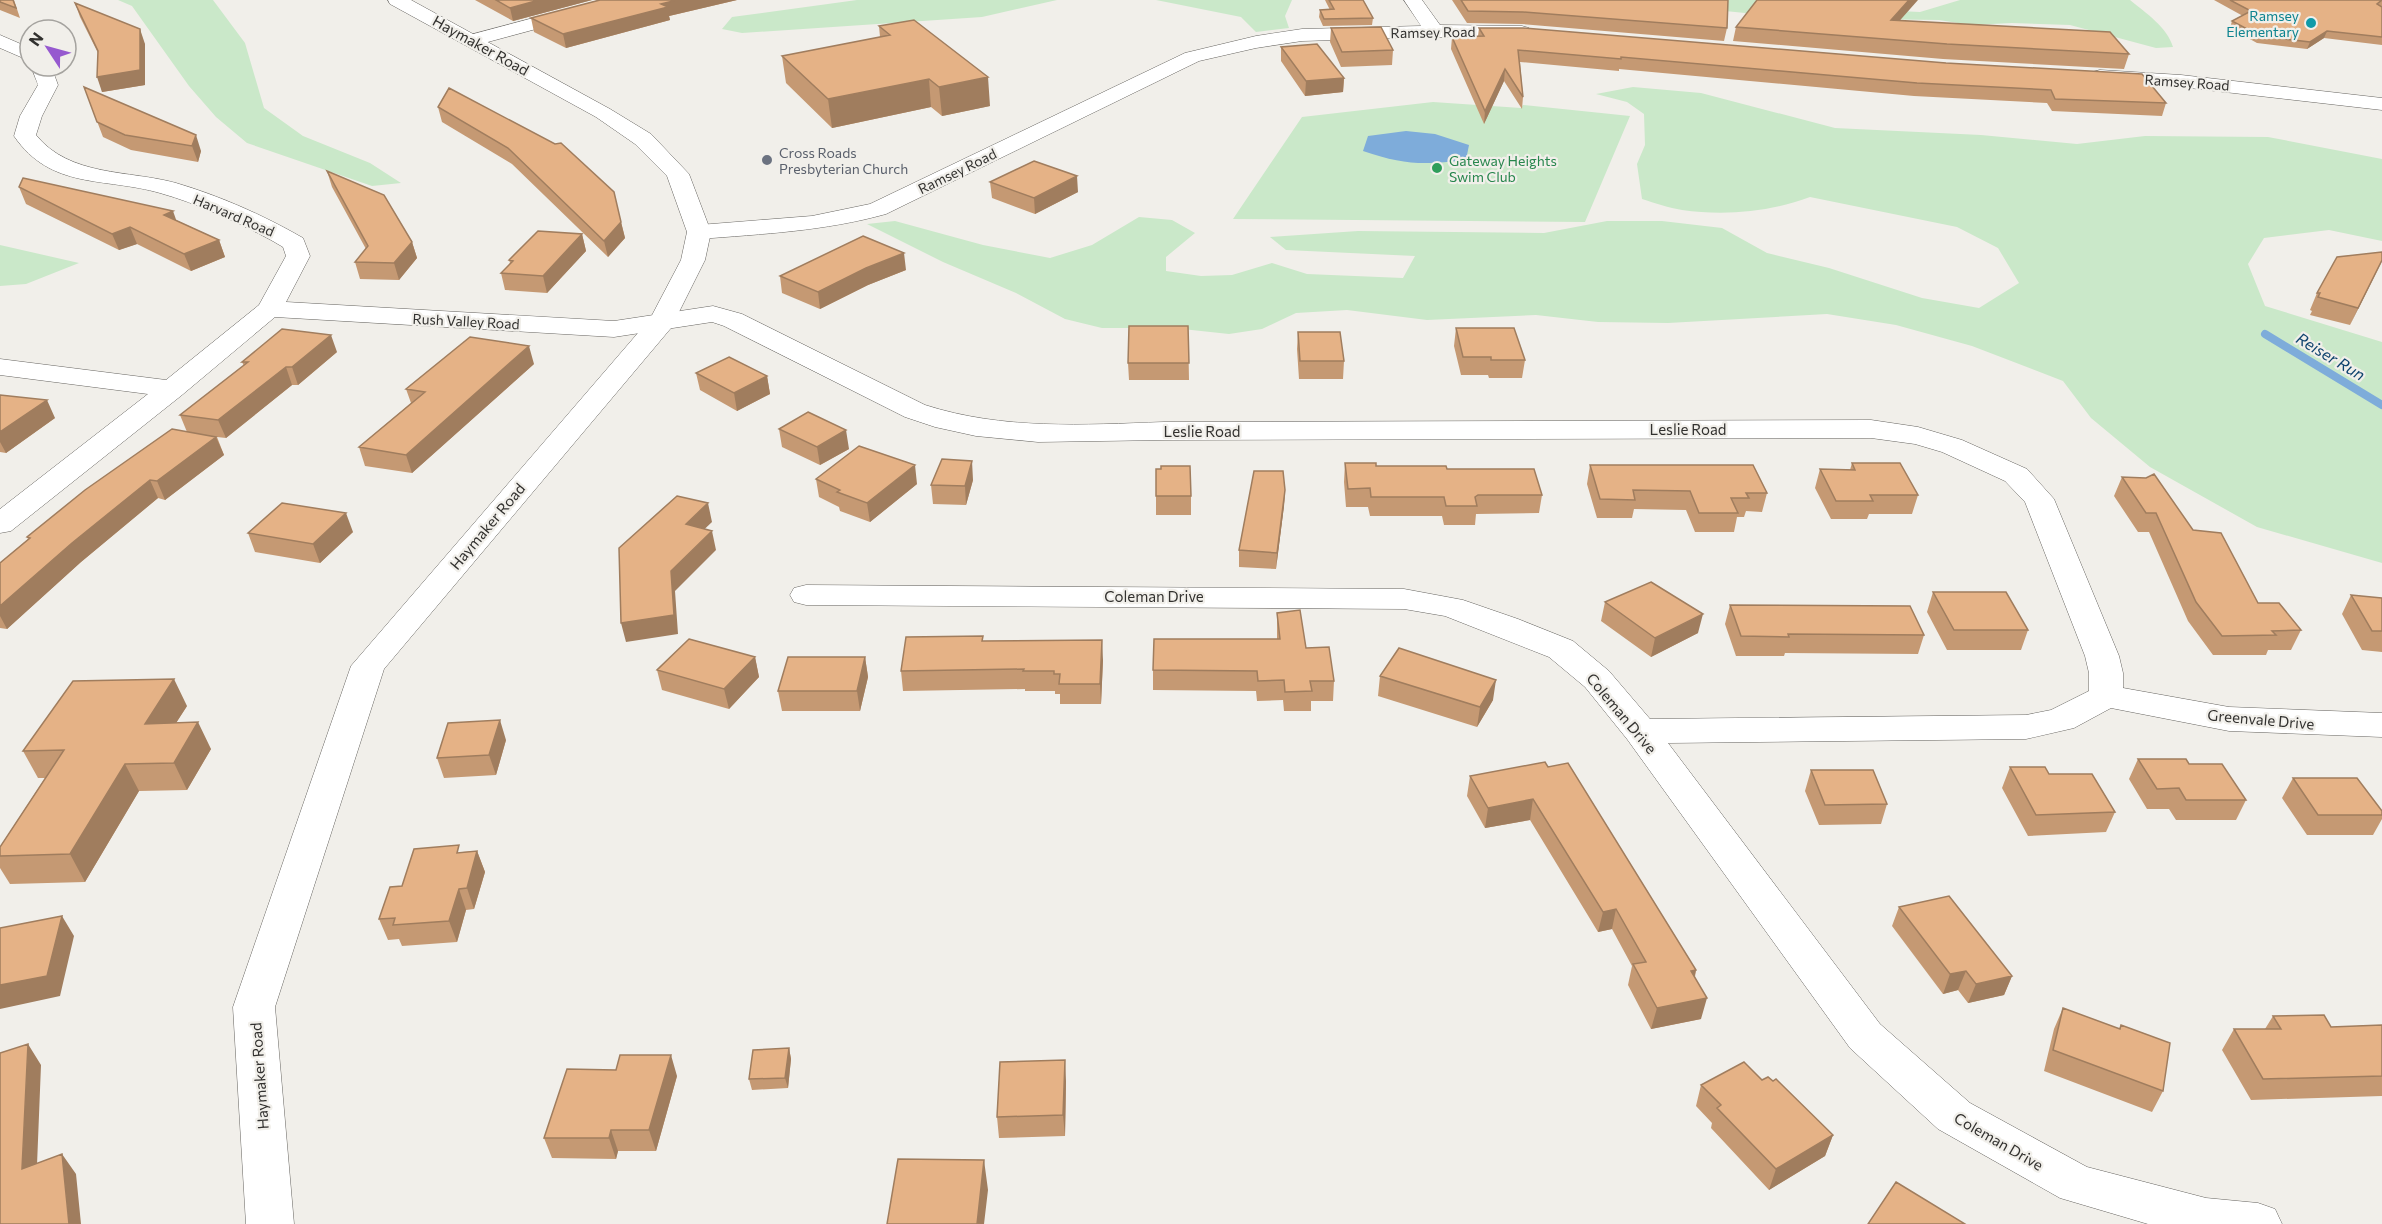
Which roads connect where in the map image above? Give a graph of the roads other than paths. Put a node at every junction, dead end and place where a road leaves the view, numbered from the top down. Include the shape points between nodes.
1 (398, 0) edge
2 (622, 0) edge
3 (1413, 0) edge
4 (1434, 31) junction
5 (1544, 33) edge
6 (0, 40) edge
7 (473, 40) junction
8 (18, 49) edge
9 (2086, 76) edge
10 (45, 78) edge
11 (2382, 104) edge
12 (699, 232) junction
13 (269, 309) junction
14 (662, 322) junction
15 (0, 367) edge
16 (172, 389) junction
17 (0, 524) edge
18 (806, 595) dead end
19 (2106, 696) junction
20 (2382, 725) edge
21 (1640, 731) junction
22 (270, 1224) edge
23 (2258, 1224) edge

1 - 7 street, Haymaker Road
2 - 7 street
3 - 4 street
4 - 5 street, Ramsey Road
4 - 12 street, Ramsey Road via 1302,35 1192,57 878,208 807,223
6 - 8 street
7 - 12 street, Haymaker Road via 644,139 678,174
9 - 11 street, Ramsey Road via 2181,81
10 - 13 street, Harvard Road via 48,85 25,136 43,156 72,170 168,188 268,228 294,243 298,256
12 - 14 street, Haymaker Road via 693,260
13 - 14 street, Rush Valley Road via 614,329
13 - 16 street, Harvard Road
14 - 19 street, Leslie Road via 713,314 734,320 915,411 944,422 986,429 1056,434 1871,429 1918,436 1952,446 2016,475 2038,499 2102,656
14 - 22 street, Haymaker Road via 368,666 254,1007
15 - 16 street
16 - 17 street, Harvard Road
18 - 21 street, Coleman Drive via 1404,599 1451,607 1560,649 1597,679
19 - 20 street, Greenvale Drive via 2229,719
19 - 21 street via 2061,720 2026,727
21 - 23 street, Coleman Drive via 1865,1036 1954,1116 2076,1184 2206,1219

